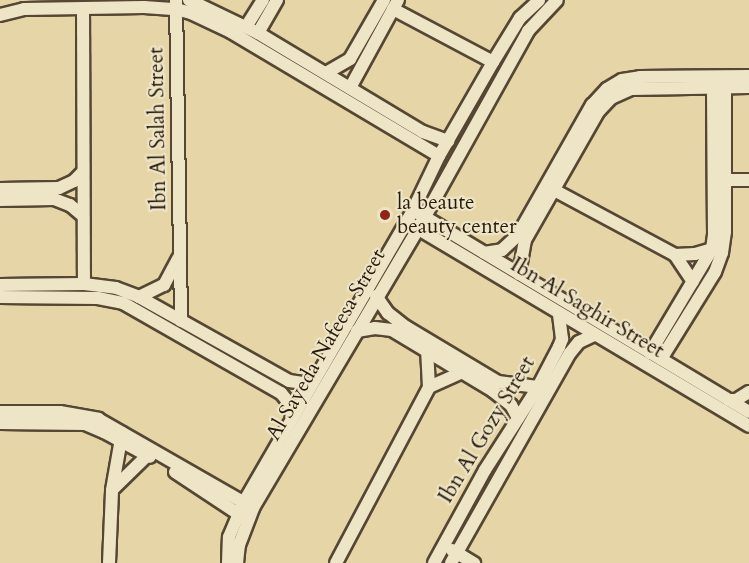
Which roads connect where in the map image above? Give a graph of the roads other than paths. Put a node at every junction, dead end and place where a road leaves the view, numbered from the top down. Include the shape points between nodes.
1 (189, 0) edge
2 (263, 0) edge
3 (277, 0) edge
4 (538, 0) edge
5 (557, 0) edge
6 (392, 3) edge
7 (176, 4) edge
8 (82, 8) junction
9 (0, 15) edge
10 (246, 27) junction
11 (258, 33) junction
12 (493, 62) junction
13 (326, 74) junction
14 (749, 76) edge
15 (719, 82) junction
16 (749, 87) edge
17 (350, 88) junction
18 (448, 141) junction
19 (440, 156) junction
20 (83, 172) junction
21 (724, 180) junction
22 (749, 180) edge
23 (0, 189) edge
24 (554, 190) junction
25 (0, 200) edge
26 (413, 210) junction
27 (83, 216) junction
28 (424, 217) junction
29 (406, 222) junction
30 (418, 229) junction
31 (522, 238) junction
32 (712, 249) junction
33 (484, 253) junction
34 (675, 255) junction
35 (179, 258) junction
36 (519, 274) junction
37 (701, 278) junction
38 (84, 284) junction
39 (0, 285) edge
40 (376, 296) junction
41 (0, 297) edge
42 (139, 297) junction
43 (559, 315) junction
44 (181, 321) junction
45 (404, 331) junction
46 (357, 332) junction
47 (594, 335) junction
48 (427, 351) junction
49 (655, 356) junction
50 (462, 372) junction
51 (310, 384) junction
52 (496, 386) junction
53 (429, 387) junction
54 (538, 387) junction
55 (749, 392) edge
56 (729, 400) junction
57 (0, 412) edge
58 (749, 412) edge
59 (292, 416) junction
60 (518, 418) junction
61 (86, 420) junction
62 (0, 423) edge
63 (749, 426) edge
64 (121, 436) junction
65 (150, 453) junction
66 (112, 490) junction
67 (246, 511) junction
68 (442, 545) junction
69 (454, 558) edge
70 (110, 563) edge
71 (228, 563) edge
72 (237, 563) edge
73 (336, 563) edge
74 (434, 563) edge
75 (474, 563) edge

1 - 10 street
2 - 10 street
3 - 11 street
4 - 12 street, Al Sayeda Nafeesa Street via 520,18
5 - 28 street, Al Sayeda Nafeesa Street via 528,31
6 - 12 street
6 - 13 street via 350,59
6 - 17 street
7 - 8 street
7 - 19 street via 231,32
7 - 35 street, Ibn Al Salah Street
8 - 9 street via 24,9
8 - 20 street
10 - 11 street
11 - 13 street
12 - 18 street, Al Sayeda Nafeesa Street
13 - 17 street
14 - 15 street
15 - 16 street
15 - 21 street
15 - 24 street via 631,89 611,98 598,112
15 - 31 street via 631,78 607,89 592,105
15 - 32 street
17 - 18 street via 423,132
18 - 19 street, Al Sayeda Nafeesa Street
19 - 26 street, Al Sayeda Nafeesa Street
20 - 23 street via 63,187
20 - 27 street
21 - 22 street
21 - 37 street via 724,242 719,263
24 - 31 street
24 - 34 street
25 - 27 street via 59,201
26 - 28 street, Ibn Al Saghir Street
26 - 29 street, Al Sayeda Nafeesa Street
27 - 38 street
28 - 30 street, Al Sayeda Nafeesa Street
28 - 33 street, Ibn Al Saghir Street
29 - 30 street, Ibn Al Saghir Street
29 - 51 street, Al Sayeda Nafeesa Street
30 - 40 street, Al Sayeda Nafeesa Street
30 - 43 street, Ibn Al Saghir Street
31 - 33 street via 502,250
31 - 36 street
32 - 34 street
32 - 37 street
33 - 36 street, Ibn Al Saghir Street
34 - 37 street
35 - 42 street, Ibn Al Salah Street via 164,285
35 - 44 street, Ibn Al Salah Street
36 - 49 street, Ibn Al Saghir Street
37 - 49 street
38 - 39 street
38 - 42 street via 110,286
40 - 45 street
40 - 46 street, Al Sayeda Nafeesa Street
41 - 59 street via 98,298 123,303 280,393 290,404
42 - 44 street
43 - 47 street, Ibn Al Saghir Street
43 - 54 street, Ibn Al Gozy Street via 562,339
44 - 51 street via 289,381
45 - 46 street
45 - 48 street
45 - 52 street
46 - 67 street, Al Sayeda Nafeesa Street
47 - 63 street, Ibn Al Saghir Street
47 - 69 street, Ibn Al Gozy Street via 579,342 570,353
48 - 50 street
48 - 53 street
49 - 56 street, Ibn Al Saghir Street
50 - 52 street
50 - 53 street
51 - 59 street, Al Sayeda Nafeesa Street
52 - 54 street
52 - 60 street
53 - 73 street
54 - 60 street, Ibn Al Gozy Street
55 - 56 street
56 - 58 street, Ibn Al Saghir Street
57 - 61 street via 54,411
59 - 67 street, Al Sayeda Nafeesa Street
60 - 68 street, Ibn Al Gozy Street
61 - 62 street
61 - 64 street
64 - 65 street
64 - 66 street
65 - 66 street
65 - 67 street
66 - 70 street
67 - 71 street, Al Sayeda Nafeesa Street via 229,537
67 - 72 street, Al Sayeda Nafeesa Street
68 - 69 street
68 - 74 street, Ibn Al Gozy Street
69 - 75 street

